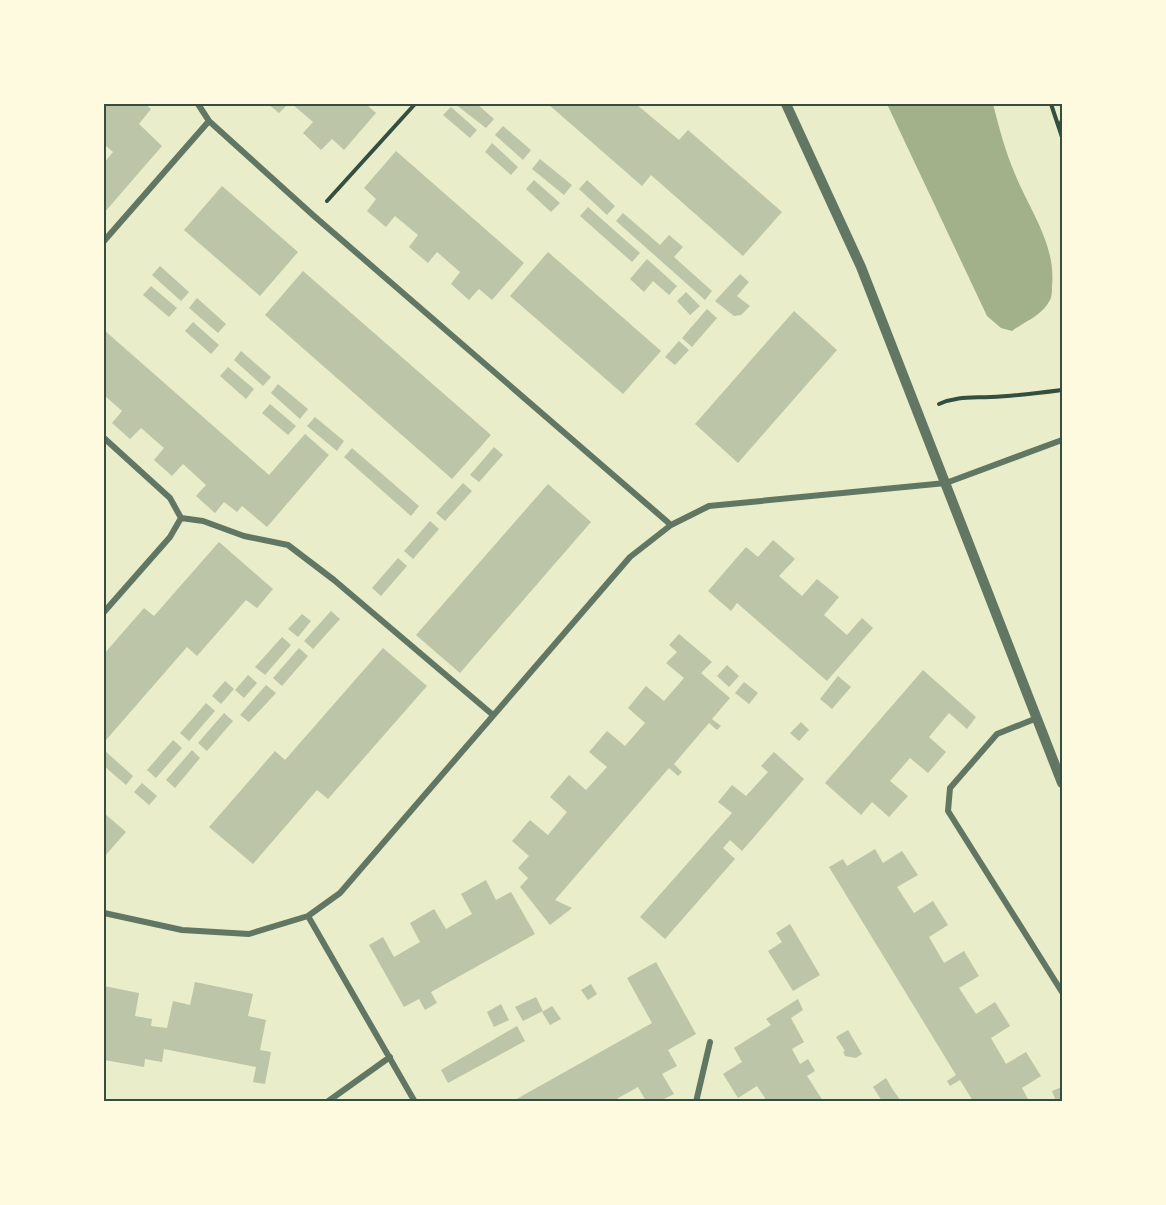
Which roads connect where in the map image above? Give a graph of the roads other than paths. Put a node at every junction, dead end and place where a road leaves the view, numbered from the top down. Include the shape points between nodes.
1 (198, 104) edge
2 (786, 104) edge
3 (209, 121) junction
4 (104, 241) edge
5 (104, 438) edge
6 (1062, 440) edge
7 (946, 483) junction
8 (181, 518) junction
9 (671, 525) junction
10 (104, 612) edge
11 (493, 716) junction
12 (1037, 718) junction
13 (1062, 783) edge
14 (104, 912) edge
15 (308, 916) junction
16 (1062, 992) edge
17 (710, 1042) dead end
18 (390, 1057) junction
19 (327, 1101) edge
20 (415, 1101) edge
21 (696, 1101) edge

1 - 3 street
2 - 7 street via 861,267
3 - 4 street
3 - 9 street
5 - 8 street via 170,498
6 - 7 street
7 - 9 street via 709,506
7 - 12 street
8 - 10 street via 170,537
8 - 11 street via 288,545
9 - 11 street via 630,557
11 - 15 street via 340,893
12 - 13 street
12 - 16 street via 997,734 950,788 948,811
14 - 15 street via 182,930 249,934
15 - 18 street
17 - 21 street
18 - 19 street
18 - 20 street

